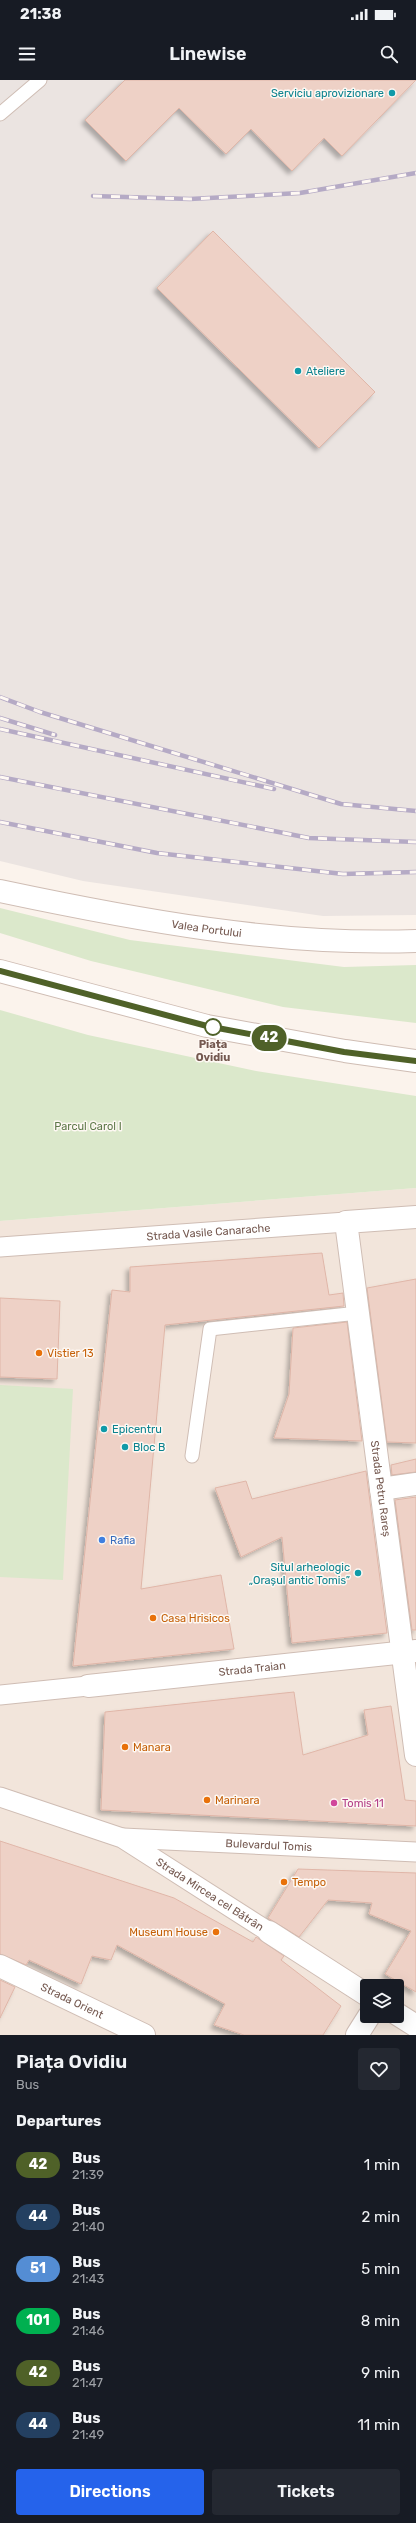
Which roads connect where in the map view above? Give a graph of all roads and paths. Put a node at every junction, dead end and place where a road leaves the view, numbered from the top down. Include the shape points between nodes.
1 (40, 80) edge
2 (0, 114) edge
3 (0, 891) edge
4 (416, 941) edge
5 (0, 971) edge
6 (416, 1060) edge
7 (416, 1217) edge
8 (346, 1222) junction
9 (0, 1247) edge
10 (358, 1313) junction
11 (192, 1456) dead end
12 (416, 1484) edge
13 (381, 1489) junction
14 (409, 1652) edge
15 (88, 1686) joint
16 (0, 1695) edge
17 (416, 1755) edge
18 (0, 1797) edge
19 (122, 1838) junction
20 (416, 1852) edge
21 (269, 1932) joint
22 (0, 1966) edge
23 (360, 1990) edge
24 (404, 2018) edge
25 (365, 2023) edge
26 (416, 2026) edge
27 (144, 2035) edge
28 (357, 2035) edge

1 - 2 lane
3 - 4 street, Valea Portului via 100,912 208,930 318,940
5 - 6 street via 207,1026 344,1052
7 - 8 street, Strada Vasile Canarache
8 - 9 street, Strada Vasile Canarache
8 - 10 street, Strada Petru Rareș
10 - 11 lane via 210,1330
10 - 13 street, Strada Petru Rareș
12 - 13 street
13 - 14 street, Strada Petru Rareș
14 - 15 street, Strada Traian
14 - 17 street, Strada Petru Rareș
15 - 16 street
18 - 19 street, Strada Mircea cel Bătrân
19 - 20 street, Bulevardul Tomis
19 - 21 street, Strada Mircea cel Bătrân
21 - 23 street, Strada Mircea cel Bătrân
22 - 27 street, Strada Orient
24 - 26 street
25 - 28 street

